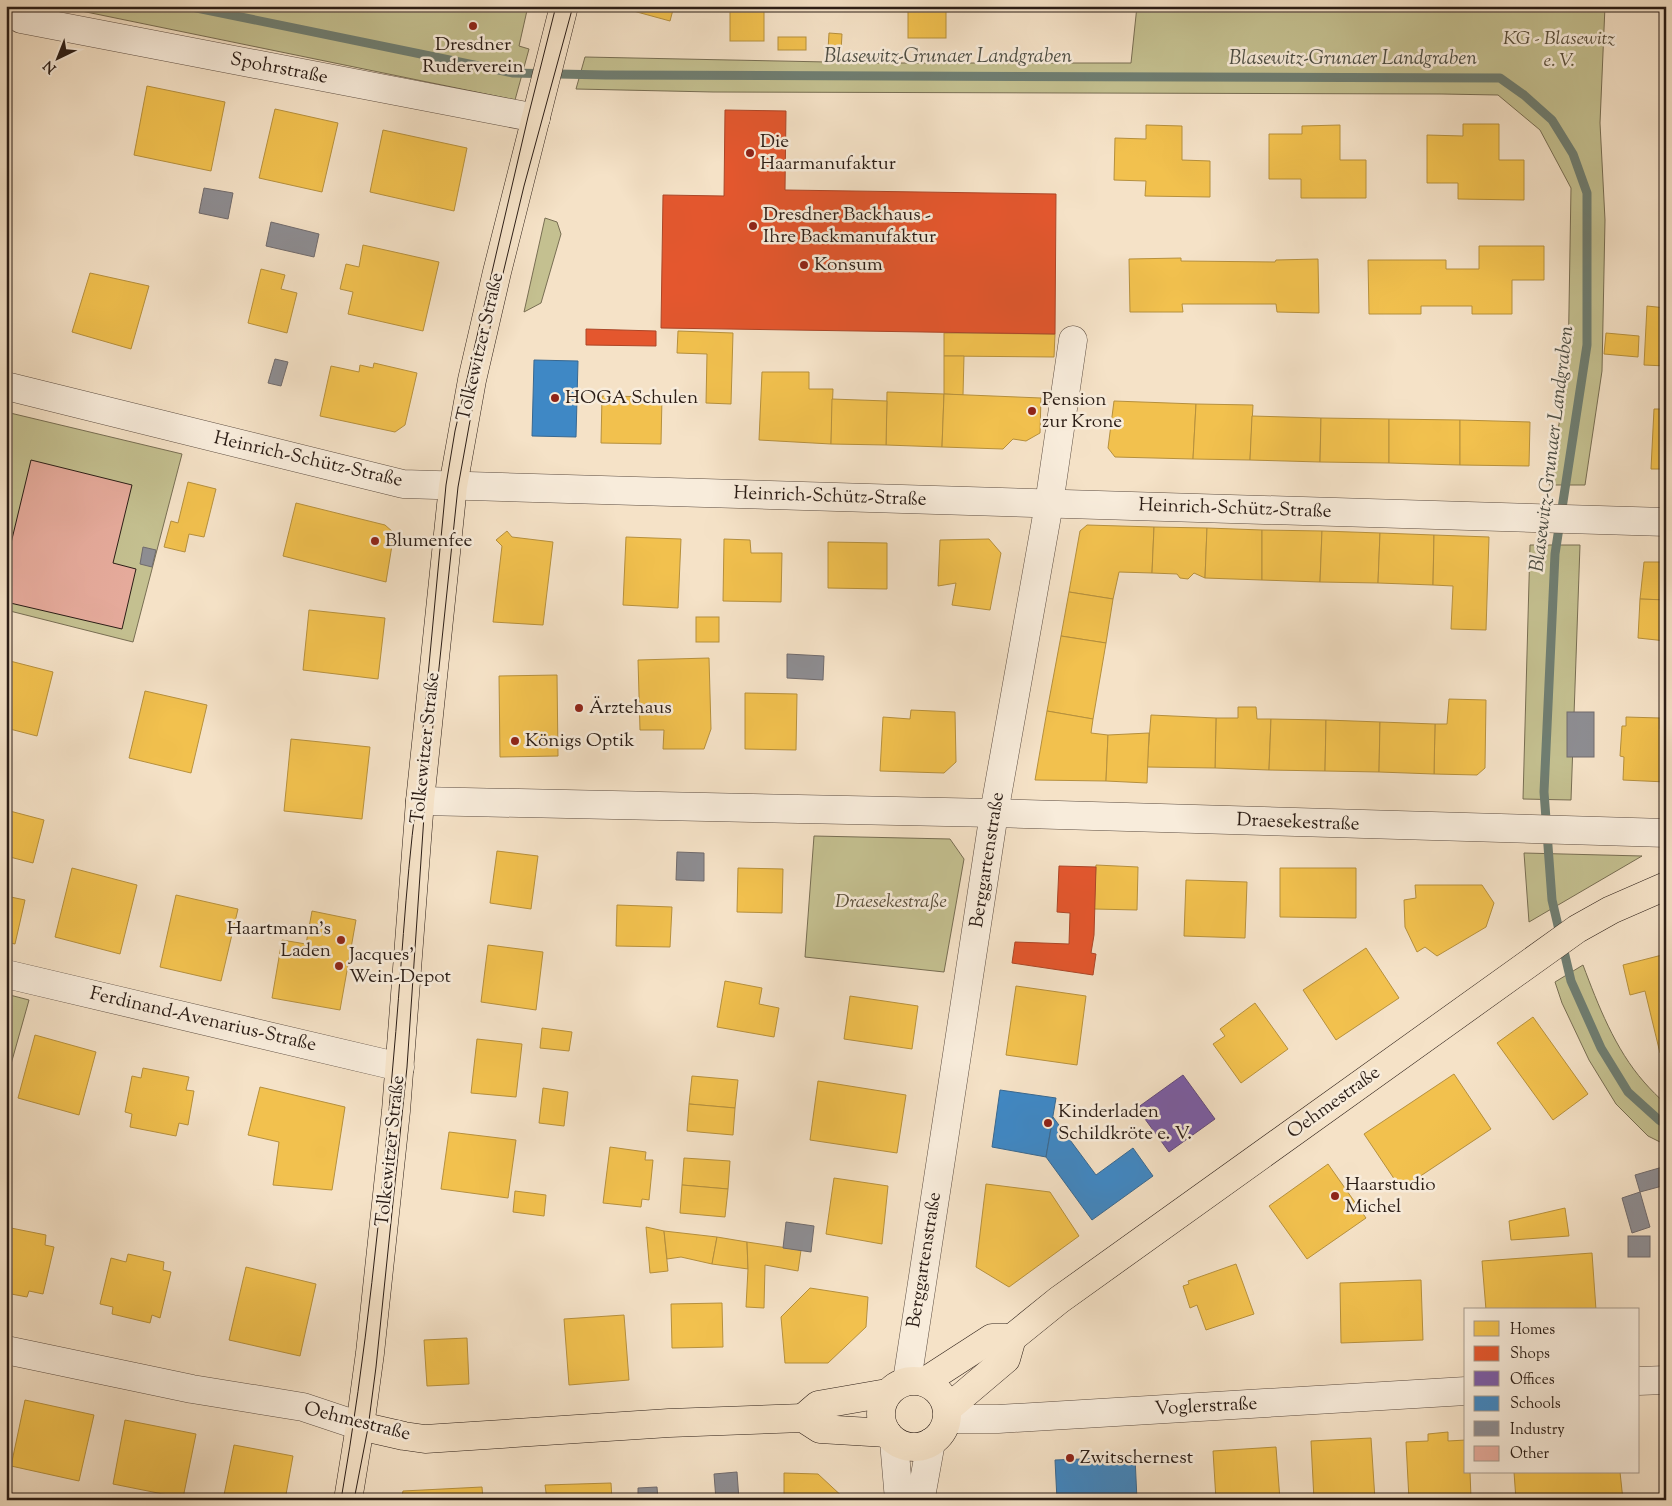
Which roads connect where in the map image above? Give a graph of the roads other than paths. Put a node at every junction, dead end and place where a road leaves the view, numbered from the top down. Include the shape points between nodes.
1 (564, 6) edge
2 (21, 20) dead end
3 (537, 113) junction
4 (1073, 340) dead end
5 (6, 386) edge
6 (453, 486) junction
7 (1049, 504) junction
8 (1666, 522) edge
9 (420, 801) junction
10 (994, 813) junction
11 (1666, 834) edge
12 (1666, 886) edge
13 (6, 974) edge
14 (400, 1067) junction
15 (1012, 1338) junction
16 (6, 1350) edge
17 (1666, 1380) edge
18 (1640, 1381) edge
19 (906, 1385) junction
20 (1464, 1392) edge
21 (946, 1414) junction
22 (803, 1418) junction
23 (360, 1426) junction
24 (890, 1437) junction
25 (932, 1442) junction
26 (348, 1500) edge
27 (899, 1500) edge
28 (919, 1500) edge

1 - 3 main road, Tolkewitzer Straße
2 - 3 street, Spohrstraße
3 - 6 main road, Tolkewitzer Straße via 472,380
4 - 7 street, Berggartenstraße
5 - 6 street, Heinrich-Schütz-Straße via 403,484
6 - 7 street, Heinrich-Schütz-Straße
6 - 9 main road, Tolkewitzer Straße
7 - 8 street, Heinrich-Schütz-Straße
7 - 10 street, Berggartenstraße
9 - 10 street, Draesekestraße
9 - 14 main road, Tolkewitzer Straße
10 - 11 street, Draesekestraße
10 - 19 street, Berggartenstraße
12 - 15 main road, Oehmestraße via 1577,929 1059,1300
13 - 14 street, Ferdinand-Avenarius-Straße
14 - 23 main road, Tolkewitzer Straße
15 - 19 main road via 992,1338
15 - 21 main road via 1006,1359
16 - 23 street, Oehmestraße via 192,1389 303,1407
17 - 18 street
19 - 21 main road via 939,1392
19 - 22 main road via 818,1405
19 - 24 main road via 882,1402 882,1424
20 - 21 street, Voglerstraße via 998,1419
21 - 25 main road via 939,1436
22 - 23 main road, Oehmestraße via 425,1439
22 - 24 main road, Oehmestraße via 820,1429
23 - 26 main road, Tolkewitzer Straße
24 - 25 main road, Oehmestraße via 903,1446
24 - 27 street
25 - 28 street

